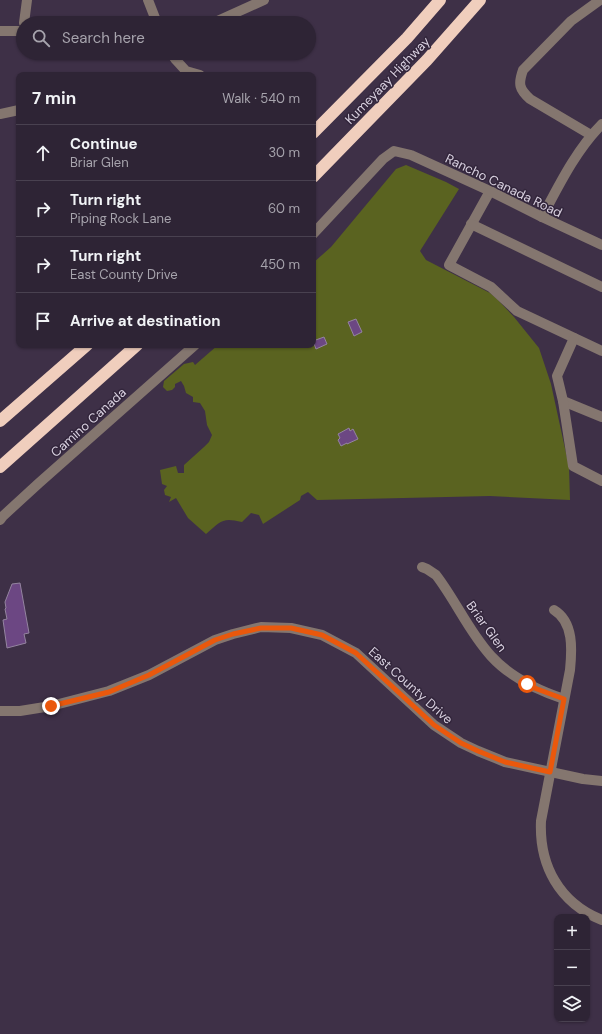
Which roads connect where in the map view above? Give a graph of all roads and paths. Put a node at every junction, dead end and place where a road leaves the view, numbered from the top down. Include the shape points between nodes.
1 (27, 0) edge
2 (148, 0) edge
3 (264, 0) edge
4 (440, 0) edge
5 (480, 0) edge
6 (600, 0) edge
7 (253, 2) edge
8 (25, 16) edge
9 (154, 16) edge
10 (226, 16) edge
11 (16, 29) edge
12 (0, 32) edge
13 (176, 60) edge
14 (190, 72) edge
15 (16, 111) edge
16 (0, 114) edge
17 (602, 124) edge
18 (316, 130) edge
19 (591, 135) junction
20 (316, 174) edge
21 (490, 191) junction
22 (542, 217) junction
23 (471, 224) junction
24 (316, 231) edge
25 (602, 245) edge
26 (602, 287) edge
27 (574, 338) junction
28 (84, 348) edge
29 (134, 348) edge
30 (192, 348) edge
31 (602, 351) edge
32 (563, 401) junction
33 (602, 417) edge
34 (0, 421) edge
35 (0, 467) edge
36 (602, 480) edge
37 (0, 520) edge
38 (422, 567) dead end
39 (554, 610) dead end
40 (564, 699) junction
41 (0, 710) edge
42 (550, 772) junction
43 (602, 781) edge
44 (602, 920) edge

1 - 8 street
2 - 9 street
3 - 7 street
4 - 18 highway, Kumeyaay Highway via 407,38
5 - 20 highway, Kumeyaay Highway via 427,60
6 - 19 street via 571,21 523,70 521,77 523,93 530,99
7 - 10 street
11 - 12 street
13 - 14 street
15 - 16 street
17 - 19 street
19 - 22 street via 563,177
21 - 22 street, Rancho Canada Road
21 - 23 street
21 - 24 street, Rancho Canada Road via 411,154 394,151 383,159
22 - 25 street, Rancho Canada Road
23 - 26 street
23 - 27 street via 449,265 491,287 517,311
27 - 31 street
27 - 32 street via 557,376
28 - 34 highway
29 - 35 highway
30 - 37 street, Camino Canada
32 - 33 street
32 - 36 street via 573,466
38 - 40 street, Briar Glen via 438,578 480,642 495,660 527,684
39 - 40 street via 562,616 569,630 570,670
40 - 42 street
41 - 42 street, East County Drive via 20,711 51,706 109,692 149,675 215,640 261,628 291,628 322,635 356,653 434,725 461,743 505,762
42 - 43 street, East County Drive
42 - 44 street via 541,820 541,841 546,861 554,880 567,896 583,910

